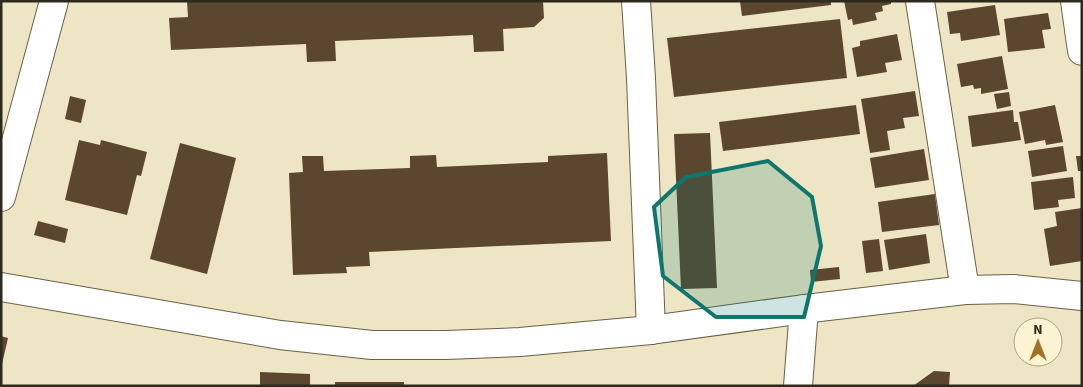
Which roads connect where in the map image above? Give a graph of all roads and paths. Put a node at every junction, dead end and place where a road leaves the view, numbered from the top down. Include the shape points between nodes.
1 (54, 1) edge
2 (636, 1) edge
3 (920, 1) edge
4 (1075, 1) edge
5 (1082, 51) edge
6 (1, 197) edge
7 (1, 287) edge
8 (964, 290) junction
9 (1082, 296) edge
10 (804, 308) junction
11 (651, 330) junction
12 (798, 386) edge

1 - 6 street
2 - 11 street
3 - 8 street
4 - 5 street
7 - 11 street via 280,335 372,345 520,342
8 - 9 street via 1014,289
8 - 10 street
10 - 11 street
10 - 12 street

